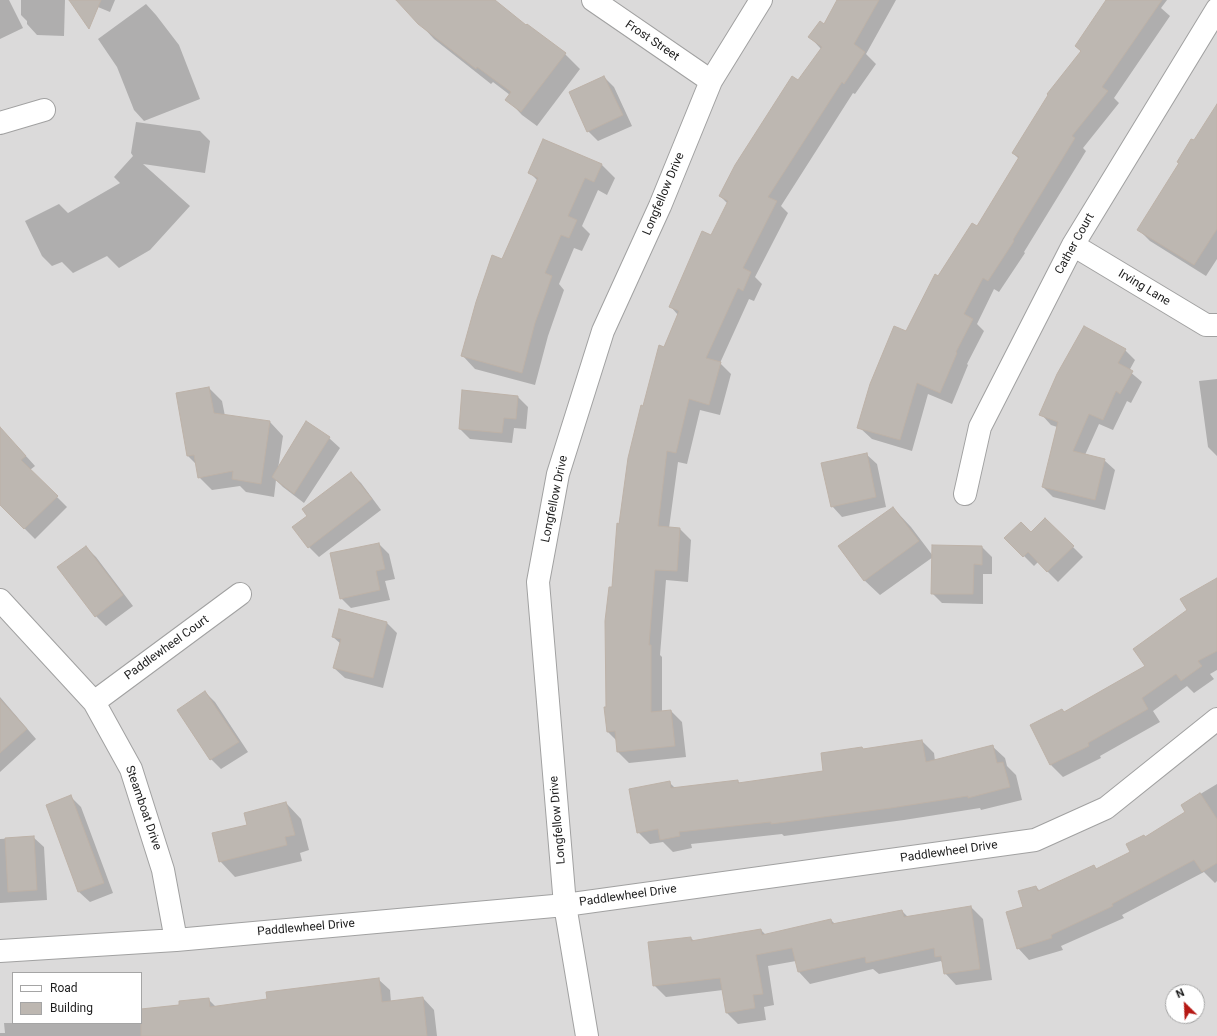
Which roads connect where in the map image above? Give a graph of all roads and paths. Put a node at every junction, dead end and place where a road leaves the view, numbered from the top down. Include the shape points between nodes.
1 (593, 0) edge
2 (761, 0) edge
3 (1217, 9) edge
4 (712, 81) junction
5 (44, 110) dead end
6 (0, 123) edge
7 (1073, 245) junction
8 (1217, 325) edge
9 (965, 494) dead end
10 (240, 594) dead end
11 (0, 600) edge
12 (94, 702) junction
13 (1217, 720) edge
14 (565, 905) junction
15 (176, 940) junction
16 (0, 952) edge
17 (587, 1036) edge

1 - 4 street, Frost Street
2 - 4 street, Longfellow Drive
3 - 7 street, Cather Court
4 - 14 street, Longfellow Drive via 660,206 603,331 558,474 538,582
5 - 6 street
7 - 8 street, Irving Lane via 1206,325
7 - 9 street, Cather Court via 980,427
10 - 12 street, Paddlewheel Court
11 - 12 street, Steamboat Drive
12 - 15 street, Steamboat Drive via 131,769 163,870
13 - 14 street, Paddlewheel Drive via 1106,808 1035,840
14 - 15 street, Paddlewheel Drive
14 - 17 street, Longfellow Drive
15 - 16 street, Paddlewheel Drive

